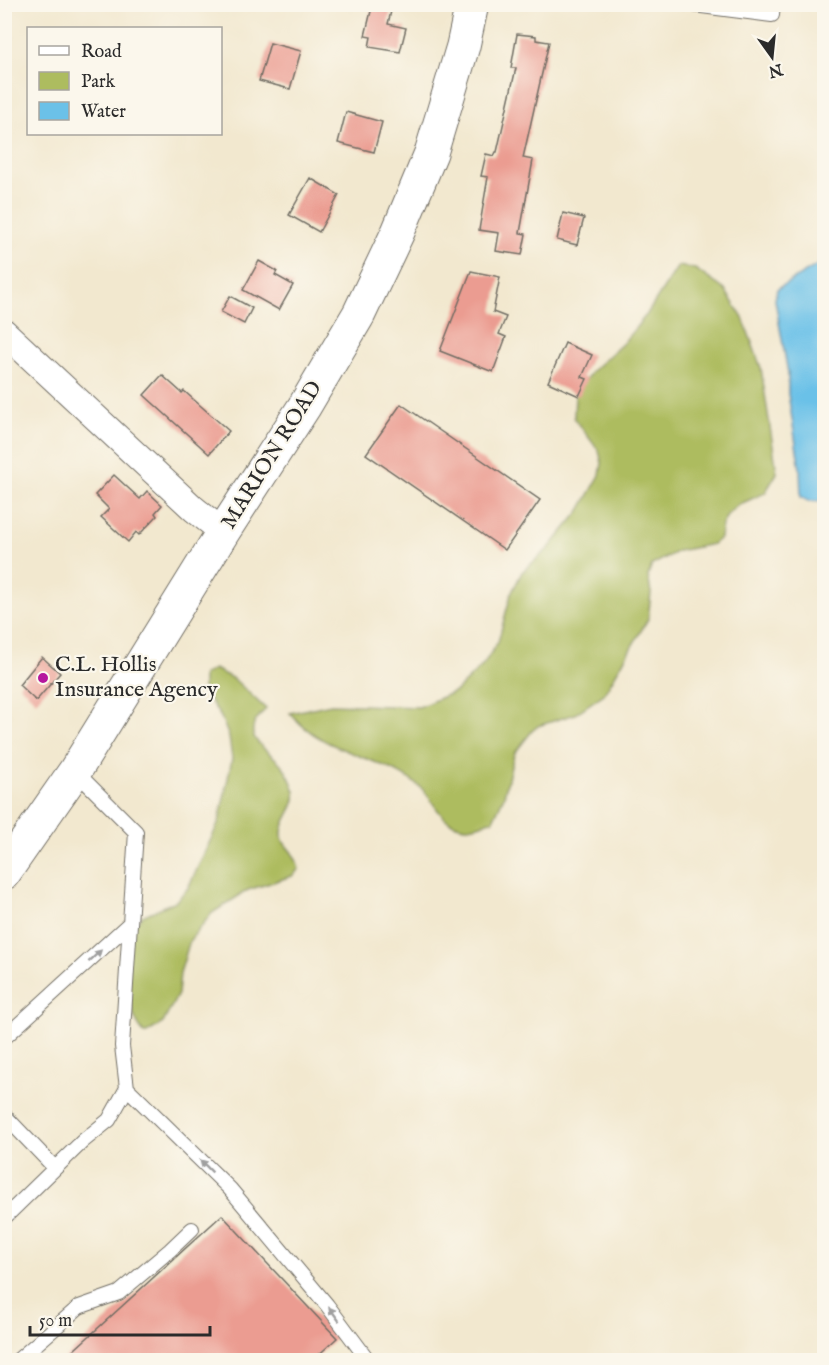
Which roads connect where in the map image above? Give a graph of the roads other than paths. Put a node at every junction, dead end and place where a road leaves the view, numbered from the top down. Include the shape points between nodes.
1 (472, 4) edge
2 (687, 4) edge
3 (773, 4) edge
4 (4, 332) edge
5 (223, 532) junction
6 (75, 771) junction
7 (4, 873) edge
8 (130, 923) junction
9 (4, 1038) edge
10 (127, 1088) junction
11 (4, 1115) edge
12 (55, 1168) junction
13 (4, 1218) edge
14 (192, 1229) dead end
15 (18, 1360) edge
16 (368, 1360) edge

1 - 5 main road, MARION ROAD via 431,153 398,232 359,314
2 - 3 lane via 772,15
4 - 5 street
5 - 6 main road, MARION ROAD
6 - 7 main road, MARION ROAD
6 - 8 lane via 136,832
9 -> 8 lane
8 - 10 lane via 122,1046
10 - 12 lane via 110,1120
16 -> 10 lane via 230,1190
11 - 12 lane
12 - 13 lane
14 - 15 lane via 119,1293 79,1307

